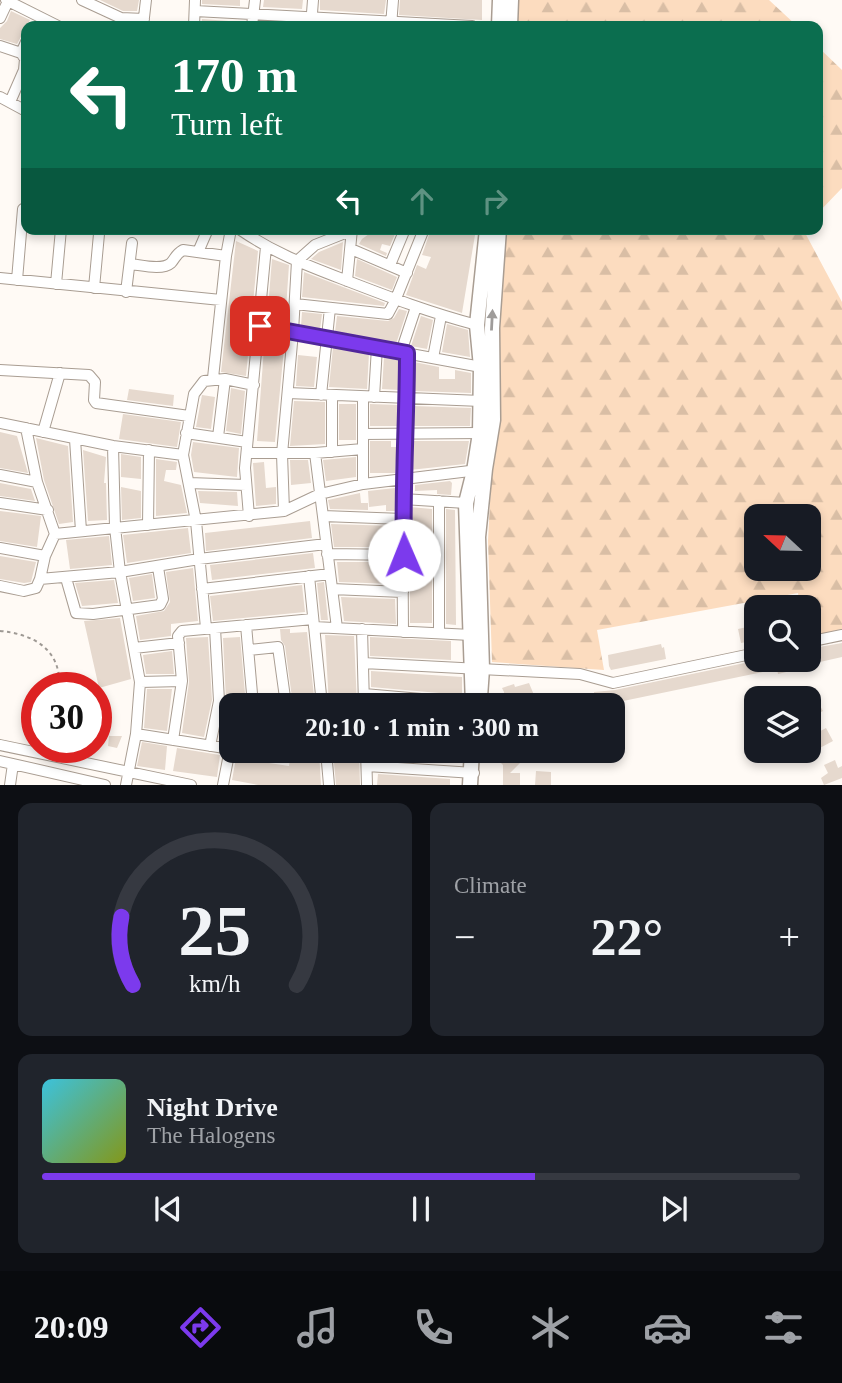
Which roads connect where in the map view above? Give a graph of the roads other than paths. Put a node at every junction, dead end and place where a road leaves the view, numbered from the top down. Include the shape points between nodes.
1 (82, 0) edge
2 (146, 0) edge
3 (195, 0) edge
4 (255, 0) edge
5 (313, 0) edge
6 (393, 0) edge
7 (500, 0) edge
8 (511, 0) edge
9 (7, 1) edge
10 (195, 11) junction
11 (253, 15) junction
12 (0, 18) edge
13 (36, 21) edge
14 (119, 21) edge
15 (144, 21) edge
16 (194, 21) edge
17 (252, 21) edge
18 (303, 21) edge
19 (311, 21) edge
20 (391, 21) edge
21 (499, 21) edge
22 (510, 21) edge
23 (0, 46) edge
24 (21, 53) edge
25 (21, 73) edge
26 (5, 100) edge
27 (21, 108) edge
28 (21, 233) edge
29 (60, 235) edge
30 (99, 235) edge
31 (205, 235) edge
32 (230, 235) edge
33 (248, 235) edge
34 (340, 235) edge
35 (352, 235) edge
36 (402, 235) edge
37 (422, 235) edge
38 (485, 235) edge
39 (499, 235) edge
40 (132, 243) dead end
41 (266, 247) junction
42 (351, 249) junction
43 (198, 252) junction
44 (226, 256) junction
45 (297, 261) junction
46 (130, 264) junction
47 (390, 265) junction
48 (407, 272) junction
49 (0, 278) edge
50 (17, 280) junction
51 (347, 281) junction
52 (56, 284) junction
53 (94, 288) junction
54 (126, 292) junction
55 (221, 300) junction
56 (395, 301) junction
57 (295, 304) junction
58 (416, 307) junction
59 (330, 308) junction
60 (442, 316) junction
61 (477, 325) junction
62 (260, 326) junction
63 (293, 332) junction
64 (327, 338) junction
65 (377, 347) junction
66 (404, 352) junction
67 (433, 358) junction
68 (481, 367) junction
69 (0, 370) edge
70 (60, 373) junction
71 (214, 378) junction
72 (225, 379) junction
73 (254, 385) junction
74 (288, 393) junction
75 (327, 395) junction
76 (369, 397) junction
77 (407, 398) junction
78 (481, 401) junction
79 (189, 415) junction
80 (0, 424) edge
81 (26, 428) junction
82 (43, 432) junction
83 (186, 433) junction
84 (480, 433) junction
85 (363, 434) junction
86 (406, 435) junction
87 (218, 437) junction
88 (75, 439) junction
89 (113, 446) junction
90 (247, 448) junction
91 (363, 449) junction
92 (149, 450) junction
93 (332, 452) junction
94 (315, 453) junction
95 (282, 454) junction
96 (183, 455) junction
97 (480, 470) junction
98 (0, 475) edge
99 (402, 478) junction
100 (37, 482) junction
101 (190, 483) junction
102 (363, 484) junction
103 (246, 485) junction
104 (320, 494) junction
105 (403, 499) junction
106 (439, 501) junction
107 (0, 503) edge
108 (466, 503) junction
109 (48, 510) junction
110 (284, 511) junction
111 (249, 516) junction
112 (323, 516) junction
113 (403, 519) junction
114 (195, 521) junction
115 (148, 525) junction
116 (115, 527) junction
117 (81, 531) junction
118 (55, 534) junction
119 (0, 548) edge
120 (327, 549) junction
121 (404, 555) junction
122 (45, 556) junction
123 (199, 559) junction
124 (158, 567) junction
125 (120, 572) junction
126 (330, 574) junction
127 (309, 576) junction
128 (66, 578) junction
129 (40, 579) junction
130 (0, 586) edge
131 (202, 589) junction
132 (332, 589) junction
133 (403, 592) junction
134 (127, 609) junction
135 (314, 622) junction
136 (246, 625) junction
137 (210, 628) junction
138 (337, 628) junction
139 (362, 629) junction
140 (403, 632) junction
141 (439, 634) junction
142 (471, 635) junction
143 (842, 635) edge
144 (821, 639) edge
145 (178, 643) junction
146 (134, 648) junction
147 (249, 650) junction
148 (744, 656) edge
149 (363, 663) junction
150 (477, 668) junction
151 (181, 681) junction
152 (140, 682) junction
153 (252, 693) edge
154 (284, 693) edge
155 (320, 693) edge
156 (364, 693) edge
157 (476, 693) edge
158 (136, 734) junction
159 (173, 740) junction
160 (0, 745) edge
161 (210, 746) junction
162 (219, 748) edge
163 (0, 761) edge
164 (230, 763) edge
165 (327, 763) edge
166 (13, 764) junction
167 (366, 766) joint
168 (128, 773) junction
169 (474, 779) edge
170 (10, 785) edge
171 (105, 785) edge
172 (126, 785) edge
173 (191, 785) edge
174 (223, 785) edge
175 (329, 785) edge
176 (367, 785) edge

1 - 14 street
2 - 15 street
3 - 10 street
4 - 11 street
5 - 19 street
6 - 20 street
7 - 21 street
8 - 22 street
9 - 12 street
9 - 13 street
10 - 11 street
10 - 16 street
11 - 17 street
11 - 18 street
23 - 24 street
25 - 26 street
26 - 27 street
28 - 50 street
29 - 52 street
30 - 53 street
31 - 43 street
32 - 44 street
33 - 41 street
34 - 45 street via 315,245
35 - 42 street
36 - 47 street
37 - 48 street
38 - 61 street
97 -> 39 street via 494,420 492,328
40 - 46 street
41 - 45 street
41 - 62 street
42 - 47 street
42 - 51 street
43 - 44 street
43 - 46 street via 179,252 163,267
44 - 55 street
45 - 51 street
45 - 57 street
46 - 54 street
47 - 48 street
48 - 56 street
49 - 50 street
50 - 52 street
51 - 56 street
52 - 53 street
53 - 54 street
54 - 55 street
55 - 71 street
56 - 58 street
56 - 59 street via 387,314
57 - 59 street
57 - 63 street
58 - 60 street
58 - 66 street
59 - 64 street
60 - 61 street
60 - 67 street
61 - 68 street
62 - 63 street
62 - 73 street
63 - 64 street
63 - 74 street
64 - 65 street
64 - 75 street
65 - 66 street
65 - 76 street
66 - 67 street
66 - 77 street
67 - 68 street
68 - 78 street
69 - 70 street
70 - 79 street via 92,377 96,403
70 - 82 street
71 - 72 street
71 - 79 street via 200,383
72 - 73 street
72 - 87 street
73 - 90 street
74 - 75 street
74 - 95 street
75 - 76 street
75 - 93 street
76 - 77 street
76 - 85 street
77 - 78 street
77 - 86 street
78 - 84 street
79 - 83 street
80 - 81 street
81 - 82 street
81 - 100 street
82 - 88 street
83 - 87 street
83 - 96 street
84 - 86 street
84 - 97 street
85 - 86 street
85 - 91 street
86 - 99 street
87 - 90 street
88 - 89 street
88 - 117 street
89 - 92 street
89 - 116 street
90 - 95 street
90 - 103 street
91 - 93 street
91 - 102 street
92 - 96 street
92 - 115 street
93 - 94 street
94 - 95 street
94 - 104 street
95 - 110 street
96 - 101 street
97 - 99 street
97 - 108 street
97 - 150 street
98 - 100 street
99 - 102 street
99 - 105 street
100 - 109 street
101 - 103 street
101 - 114 street
102 - 104 street
103 - 111 street
104 - 110 street
104 - 112 street
105 - 106 street
105 - 113 street
106 - 108 street
106 - 141 street
107 - 109 street
108 - 142 street
109 - 118 street
110 - 111 street
111 - 114 street
112 - 113 street
112 - 120 street
113 - 121 street
114 - 115 street
114 - 123 street
115 - 116 street
116 - 117 street
116 - 125 street
117 - 118 street
118 - 122 street
119 - 122 street
120 - 121 street
120 - 123 street
120 - 126 street
121 - 133 street
122 - 129 street
123 - 124 street
123 - 131 street
124 - 125 street
124 - 134 street via 162,602
125 - 128 street
125 - 134 street
126 - 127 street
126 - 132 street
127 - 131 street
127 - 135 street
128 - 129 street
128 - 134 street via 78,614
129 - 130 street via 30,591
131 - 137 street
132 - 133 street
132 - 138 street
133 - 140 street
134 - 146 street
135 - 136 street
135 - 138 street
135 - 155 street
136 - 137 street
136 - 147 street
137 - 145 street via 182,631
137 - 161 street via 219,701
138 - 139 street
139 - 140 street
139 - 149 street
140 - 141 street
141 - 142 street
142 - 150 street
143 - 144 street
145 - 146 street
145 - 151 street
146 - 152 street
147 - 153 street
147 - 154 street via 278,647
148 - 150 street via 613,683 580,674
149 - 150 street
149 - 156 street
150 - 157 street
151 - 152 street
151 - 159 street
152 - 158 street
158 - 159 street
158 - 168 street
159 - 161 street
160 - 168 street
161 - 162 street
163 - 166 street
164 - 174 street
165 - 175 street
166 - 170 street
166 - 171 street
167 - 169 street
167 - 176 street
168 - 172 street
168 - 173 street

